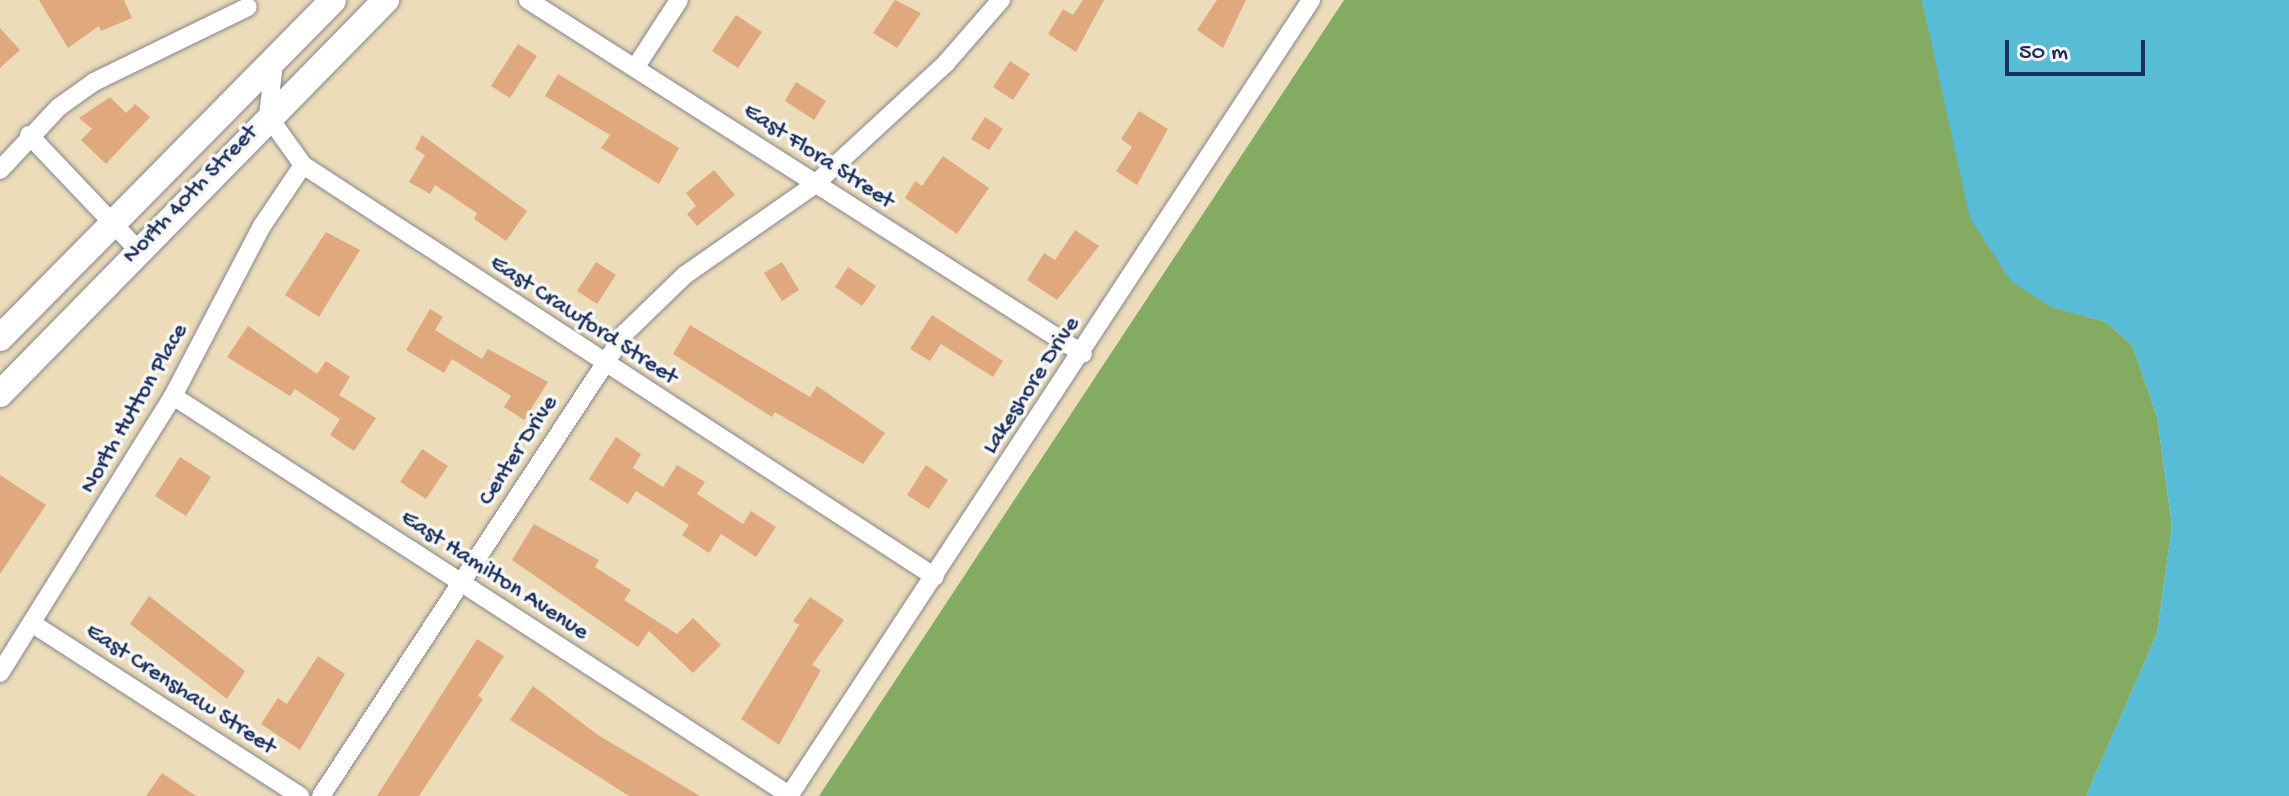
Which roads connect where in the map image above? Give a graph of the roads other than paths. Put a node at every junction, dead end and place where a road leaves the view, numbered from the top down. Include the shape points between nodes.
1 (333, 0) edge
2 (386, 0) edge
3 (528, 0) edge
4 (679, 0) edge
5 (1001, 0) edge
6 (1311, 0) edge
7 (248, 7) dead end
8 (274, 62) junction
9 (637, 65) junction
10 (268, 116) junction
11 (29, 135) junction
12 (303, 165) junction
13 (0, 170) edge
14 (814, 185) junction
15 (111, 220) junction
16 (138, 250) junction
17 (0, 338) edge
18 (1083, 354) junction
19 (604, 365) junction
20 (0, 394) edge
21 (173, 396) junction
22 (935, 577) junction
23 (461, 583) junction
24 (33, 624) junction
25 (0, 673) edge
26 (300, 796) edge
27 (321, 796) edge
28 (789, 796) edge

1 - 8 main road, North 40th Street
2 - 10 main road, North 40th Street
3 - 9 street, East Flora Street
4 - 9 street
5 - 14 street, Center Drive via 946,63
6 - 18 street, Lakeshore Drive
7 - 11 street via 94,82
8 - 10 street
8 - 15 main road, North 40th Street
9 - 14 street, East Flora Street
10 - 12 street, East Crawford Street
10 - 16 main road, North 40th Street
11 - 13 street
11 - 15 street
12 - 19 street, East Crawford Street
12 - 21 street, North Hutton Place via 262,226
14 - 18 street, East Flora Street
14 - 19 street, Center Drive via 652,303
15 - 16 street
15 - 17 main road, North 40th Street
16 - 20 main road, North 40th Street
18 - 22 street, Lakeshore Drive
19 - 22 street, East Crawford Street
19 - 23 street, Center Drive
21 - 23 street, East Hamilton Avenue
21 - 24 street, North Hutton Place
22 - 28 street, Lakeshore Drive
23 - 27 street, Center Drive
23 - 28 street, East Hamilton Avenue
24 - 25 street, North Hutton Place
24 - 26 street, East Crenshaw Street

